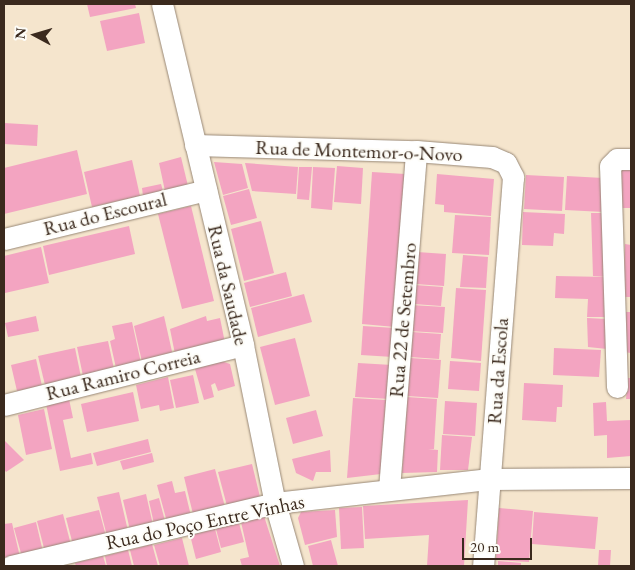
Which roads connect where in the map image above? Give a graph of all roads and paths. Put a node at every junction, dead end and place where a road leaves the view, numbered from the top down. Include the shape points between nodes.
1 (162, 4) edge
2 (195, 145) junction
3 (416, 151) junction
4 (624, 159) edge
5 (513, 177) joint
6 (206, 190) junction
7 (4, 239) edge
8 (243, 345) junction
9 (617, 387) dead end
10 (4, 405) edge
11 (631, 478) edge
12 (490, 479) junction
13 (389, 489) junction
14 (275, 503) junction
15 (11, 566) edge
16 (293, 566) edge
17 (483, 566) edge

1 - 2 street, Rua da Saudade
2 - 3 street, Rua de Montemor-o-Novo
2 - 6 street, Rua da Saudade
3 - 5 street, Rua de Montemor-o-Novo via 492,157 506,163
3 - 13 street, Rua 22 de Setembro
4 - 9 street via 610,166
5 - 12 street, Rua da Escola
6 - 7 street, Rua do Escoural
6 - 8 street, Rua da Saudade
8 - 10 street, Rua Ramiro Correia
8 - 14 street, Rua da Saudade
11 - 12 street, Rua do Poço Entre Vinhas
12 - 13 street, Rua do Poço Entre Vinhas
12 - 17 street, Rua da Escola
13 - 14 street, Rua do Poço Entre Vinhas
14 - 15 street, Rua do Poço Entre Vinhas
14 - 16 street, Rua da Saudade

